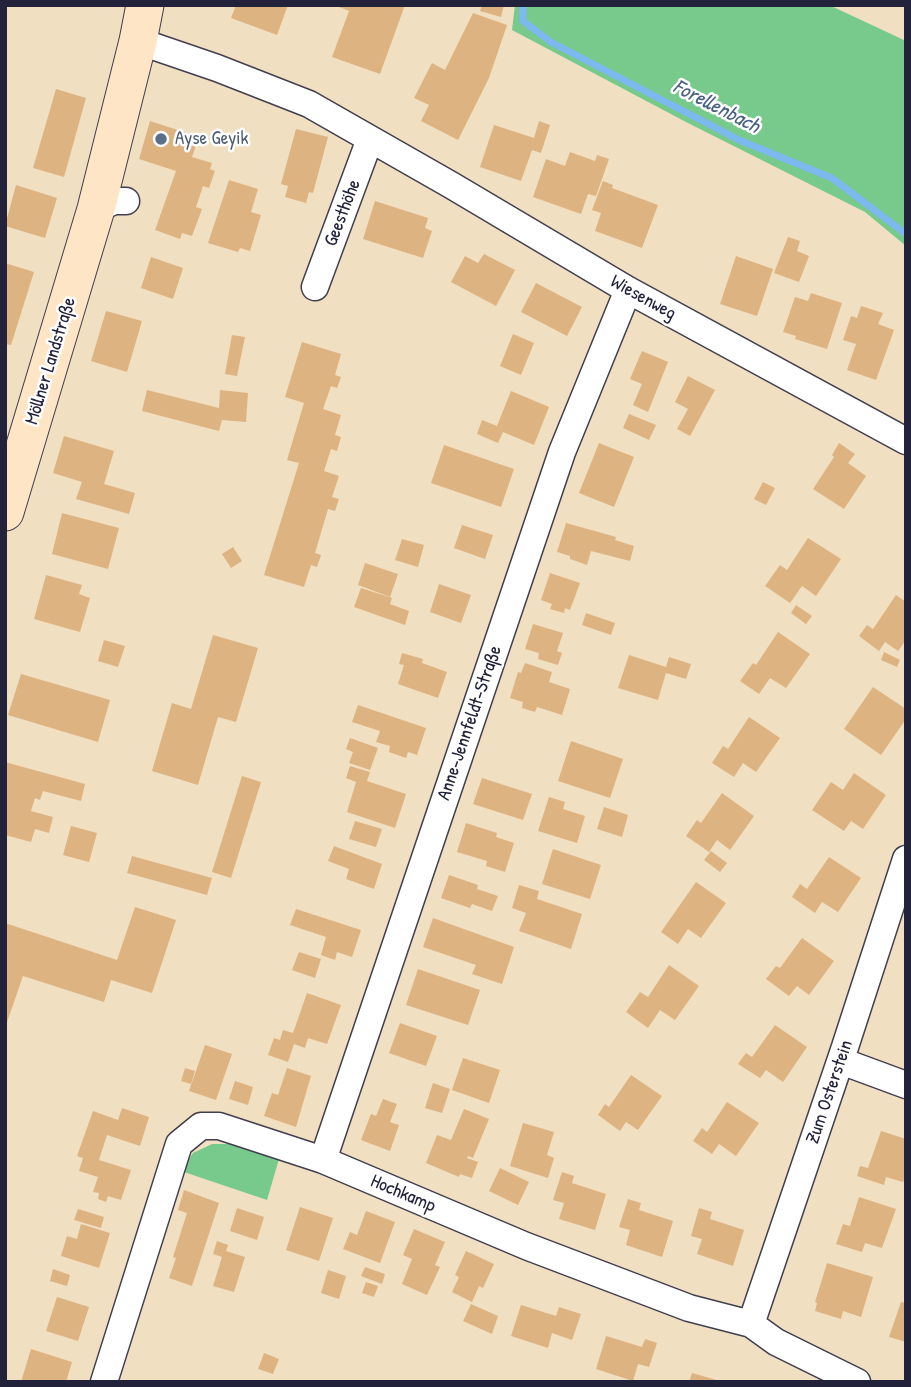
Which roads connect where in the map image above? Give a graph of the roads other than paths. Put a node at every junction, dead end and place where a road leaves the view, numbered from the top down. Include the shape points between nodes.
1 (145, 5) edge
2 (138, 41) junction
3 (383, 139) junction
4 (315, 287) dead end
5 (628, 290) junction
6 (906, 441) edge
7 (5, 512) edge
8 (906, 859) edge
9 (841, 1061) junction
10 (906, 1085) edge
11 (323, 1160) junction
12 (751, 1324) junction
13 (104, 1382) edge
14 (857, 1382) edge

1 - 2 main road, Möllner Landstraße
2 - 3 street, Wiesenweg via 215,75 309,104
2 - 7 main road, Möllner Landstraße via 111,205
3 - 4 street, Geesthöhe
3 - 5 street, Wiesenweg
5 - 6 street, Wiesenweg
5 - 11 street, Anne-Jennfeldt-Straße via 562,452
8 - 9 street, Zum Osterstein
9 - 10 street
9 - 12 street, Zum Osterstein
11 - 12 street, Hochkamp via 526,1246 689,1307
11 - 13 street, Hochkamp via 219,1126 201,1126 179,1144
12 - 14 street, Hochkamp via 776,1342

